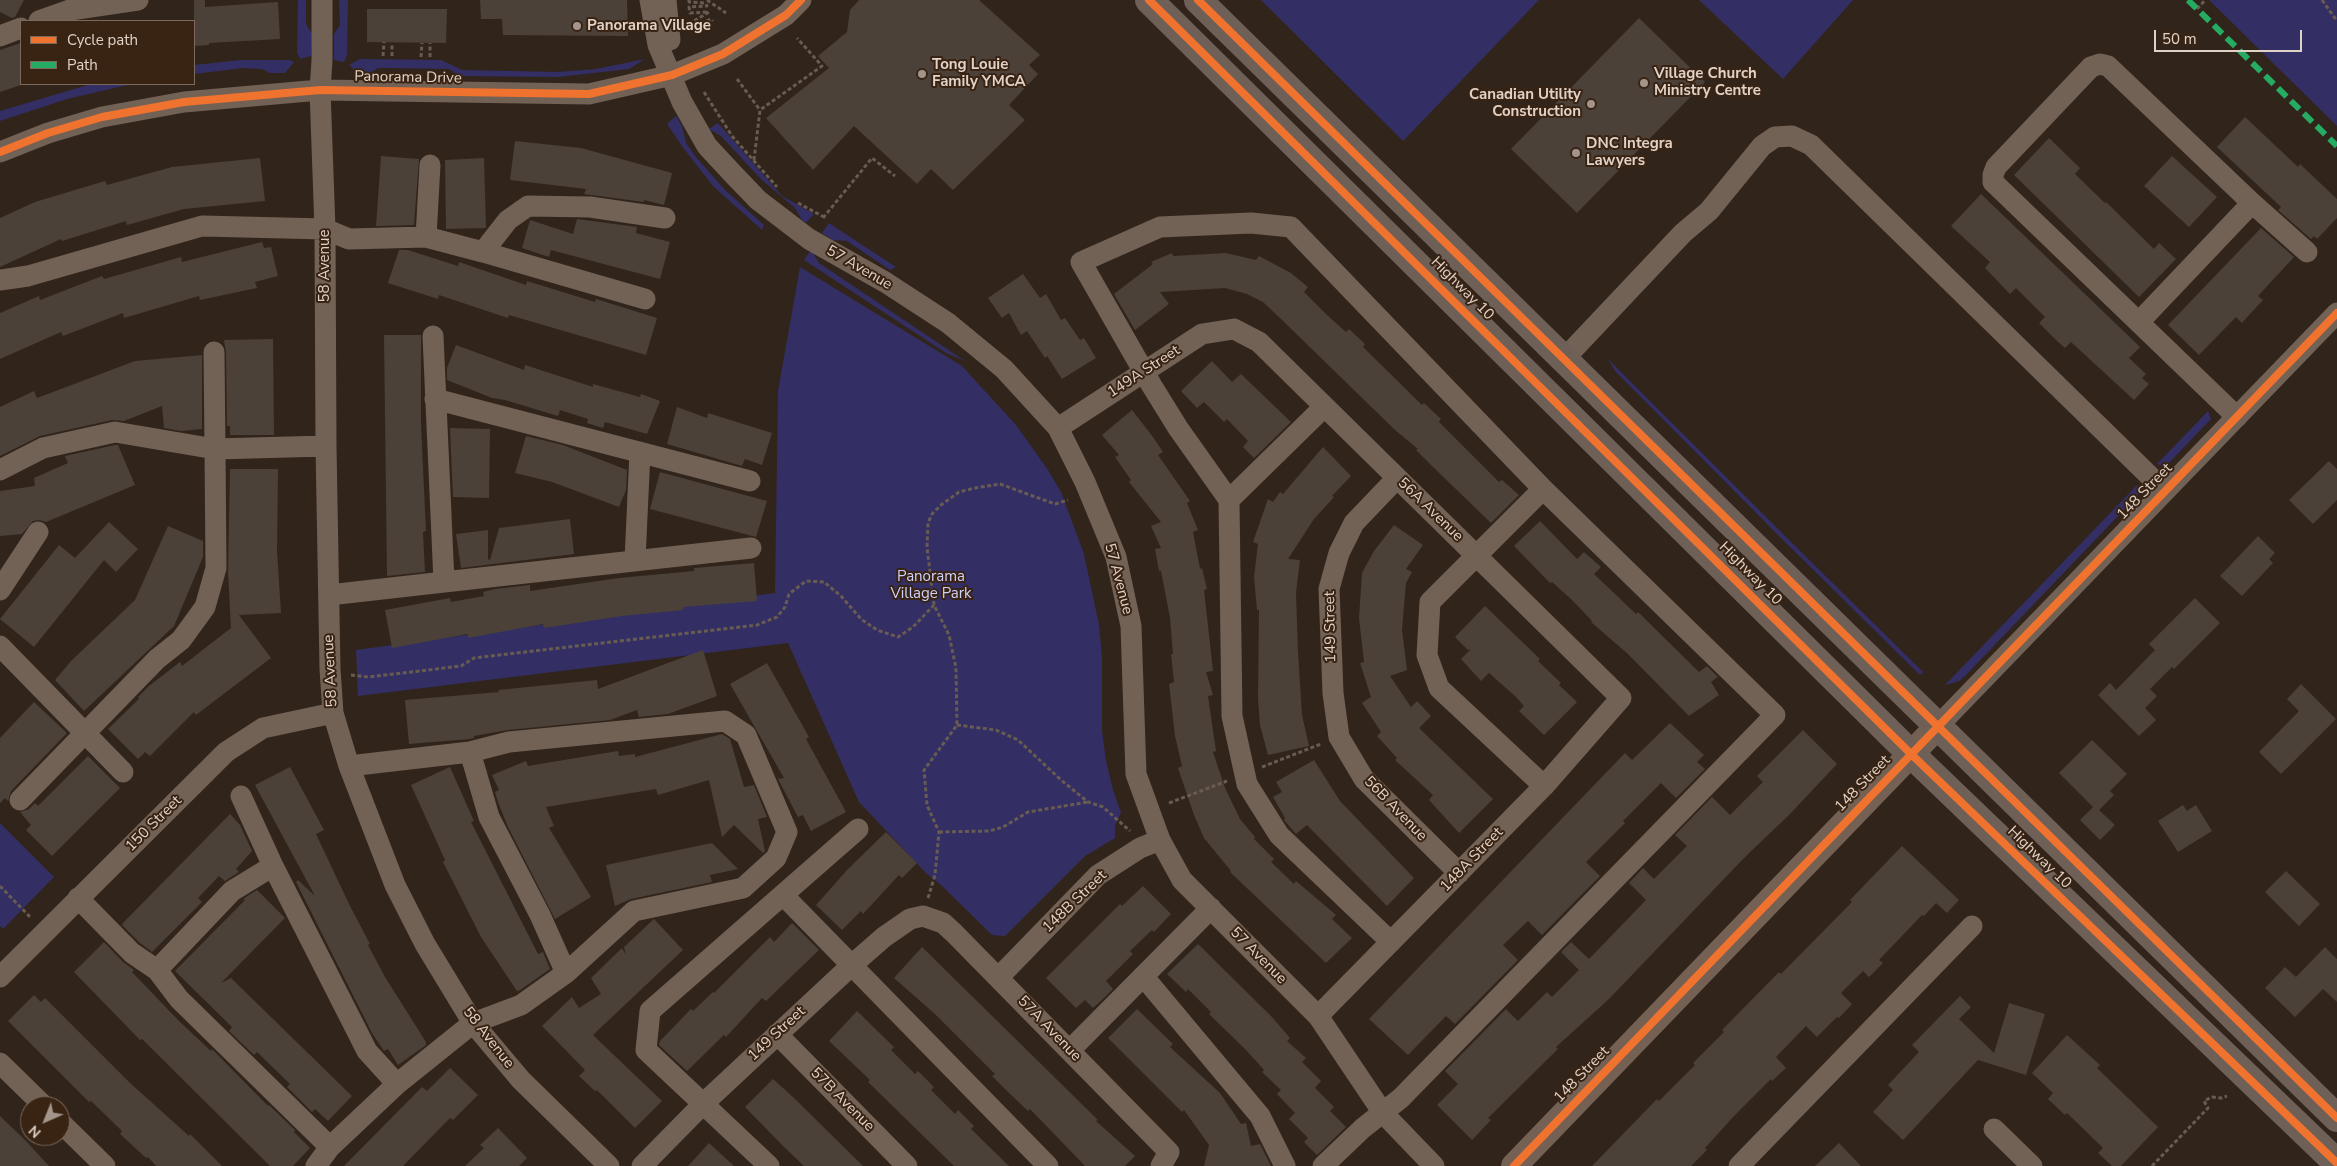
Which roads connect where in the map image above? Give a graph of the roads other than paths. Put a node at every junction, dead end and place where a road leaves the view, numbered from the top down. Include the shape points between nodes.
1 (138, 0) edge
2 (322, 0) edge
3 (650, 0) edge
4 (666, 0) edge
5 (801, 0) edge
6 (1149, 0) edge
7 (1198, 0) edge
8 (50, 12) edge
9 (20, 28) edge
10 (0, 36) edge
11 (672, 75) junction
12 (320, 90) junction
13 (0, 152) edge
14 (430, 165) dead end
15 (2252, 203) junction
16 (665, 218) dead end
17 (325, 229) junction
18 (426, 237) junction
19 (483, 252) junction
20 (2308, 252) dead end
21 (0, 280) edge
22 (645, 299) dead end
23 (2337, 313) edge
24 (2139, 322) junction
25 (1234, 329) joint
26 (433, 336) dead end
27 (214, 352) dead end
28 (1564, 358) junction
29 (1143, 372) junction
30 (435, 399) junction
31 (1324, 407) junction
32 (2236, 417) junction
33 (1058, 428) junction
34 (326, 446) junction
35 (215, 449) junction
36 (640, 452) junction
37 (0, 470) edge
38 (1397, 478) junction
39 (750, 481) dead end
40 (1543, 489) junction
41 (2165, 491) junction
42 (1229, 500) junction
43 (38, 532) dead end
44 (751, 548) dead end
45 (1475, 555) junction
46 (635, 560) junction
47 (444, 582) junction
48 (0, 590) edge
49 (329, 595) junction
50 (0, 646) edge
51 (1621, 698) joint
52 (333, 713) junction
53 (1938, 726) junction
54 (84, 733) junction
55 (1332, 740) joint
56 (470, 752) junction
57 (1911, 754) junction
58 (349, 766) junction
59 (123, 772) dead end
60 (1544, 786) junction
61 (241, 796) dead end
62 (20, 800) dead end
63 (858, 829) dead end
64 (1160, 840) junction
65 (273, 866) junction
66 (1459, 873) junction
67 (783, 895) junction
68 (78, 898) junction
69 (925, 908) joint
70 (1211, 908) junction
71 (1972, 926) dead end
72 (1391, 942) junction
73 (853, 964) junction
74 (157, 970) junction
75 (566, 973) junction
76 (1144, 976) junction
77 (0, 977) edge
78 (999, 977) junction
79 (1318, 1016) junction
80 (473, 1023) junction
81 (777, 1034) junction
82 (1070, 1050) junction
83 (0, 1063) edge
84 (397, 1084) junction
85 (34, 1096) edge
86 (704, 1103) junction
87 (1383, 1113) junction
88 (2337, 1118) edge
89 (1994, 1129) dead end
90 (70, 1132) edge
91 (330, 1148) junction
92 (1165, 1159) edge
93 (2337, 1163) edge
94 (105, 1166) edge
95 (316, 1166) edge
96 (609, 1166) edge
97 (642, 1166) edge
98 (768, 1166) edge
99 (907, 1166) edge
100 (1048, 1166) edge
101 (1285, 1166) edge
102 (1323, 1166) edge
103 (1434, 1166) edge
104 (1514, 1166) edge
105 (1739, 1166) edge
106 (2032, 1166) edge

1 - 8 street
2 - 12 street, 58 Avenue
3 - 11 street via 658,45
4 - 11 street
5 - 11 street, Panorama Drive via 786,15 722,54
6 - 57 highway, Highway 10
7 - 28 highway, Highway 10
9 - 10 street
11 - 12 street, Panorama Drive via 589,94
11 - 33 street, 57 Avenue via 682,102 703,140 758,200 809,239 885,282 948,323 1004,369
12 - 13 street, Panorama Drive via 184,102 102,117
12 - 17 street, 58 Avenue
14 - 18 street
15 - 20 street
15 - 24 street
15 - 24 street via 2108,66 2100,64 2091,67 1996,167 1993,182
16 - 19 street via 590,207 528,206 508,220
17 - 18 street via 349,239
17 - 21 street via 202,226 28,276
17 - 34 street, 58 Avenue
18 - 19 street
19 - 22 street
23 - 32 street, 148 Street
24 - 32 street
25 - 29 street, 149A Street via 1202,334
25 - 31 street, 56A Avenue via 1260,342
26 - 30 street
27 - 35 street
28 - 41 street via 1683,233 1709,211 1762,146 1775,137 1792,136 1811,145
28 - 53 highway, Highway 10
29 - 33 street, 149A Street
29 - 40 street via 1081,262 1160,227 1251,223 1292,227
29 - 42 street
30 - 36 street
30 - 47 street
31 - 38 street, 56A Avenue
31 - 42 street
32 - 41 street, 148 Street
33 - 64 street, 57 Avenue via 1116,557 1131,626 1136,774
34 - 35 street
34 - 49 street, 58 Avenue
35 - 37 street via 115,432 43,448
35 - 54 street via 216,568 205,607 182,640 157,659
36 - 39 street
36 - 46 street
38 - 45 street, 56A Avenue
38 - 55 street, 149 Street via 1354,523 1339,553 1329,589
40 - 45 street
40 - 87 street via 1775,715
41 - 53 street, 148 Street
42 - 72 street via 1232,716 1247,784 1279,834
43 - 48 street
44 - 46 street
45 - 51 street, 56A Avenue
45 - 60 street via 1430,602 1427,655 1439,688
46 - 47 street
47 - 49 street
49 - 52 street, 58 Avenue
50 - 54 street
51 - 60 street, 148A Street
52 - 58 street, 58 Avenue
52 - 68 street, 150 Street via 264,728 226,752
53 - 57 main road, 148 Street
53 - 88 highway, Highway 10
54 - 59 street
54 - 62 street
55 - 66 street, 56B Avenue via 1364,778
56 - 58 street
56 - 75 street via 489,816
56 - 75 street via 509,742 725,721 746,735 786,832 776,858 743,888 634,911
57 - 93 highway, Highway 10
57 - 104 main road, 148 Street
58 - 80 street, 58 Avenue via 395,885 425,944
60 - 66 street, 148A Street
61 - 65 street
63 - 67 street
64 - 70 street, 57 Avenue via 1182,880
64 - 78 street, 148B Street via 1140,848 1098,875
65 - 74 street via 232,892
65 - 84 street via 367,1051
66 - 72 street, 148A Street
67 - 73 street
67 - 86 street via 650,1011 646,1050
68 - 74 street via 132,953
68 - 77 street, 150 Street
69 - 73 street, 149 Street
69 - 78 street, 57A Avenue
70 - 76 street
70 - 79 street, 57 Avenue
71 - 105 street
72 - 79 street, 148A Street
73 - 81 street, 149 Street
73 - 100 street
74 - 91 street via 179,999
75 - 80 street via 521,1005
76 - 82 street
76 - 101 street via 1260,1116
78 - 82 street, 57A Avenue
79 - 87 street, 57 Avenue
80 - 84 street
80 - 96 street, 58 Avenue via 522,1080
81 - 86 street, 149 Street
81 - 99 street, 57B Avenue
82 - 92 street, 57A Avenue
83 - 85 street
84 - 91 street
86 - 97 street, 149 Street
86 - 98 street
87 - 102 street
87 - 103 street, 57 Avenue
89 - 106 street
90 - 94 street
91 - 95 street

